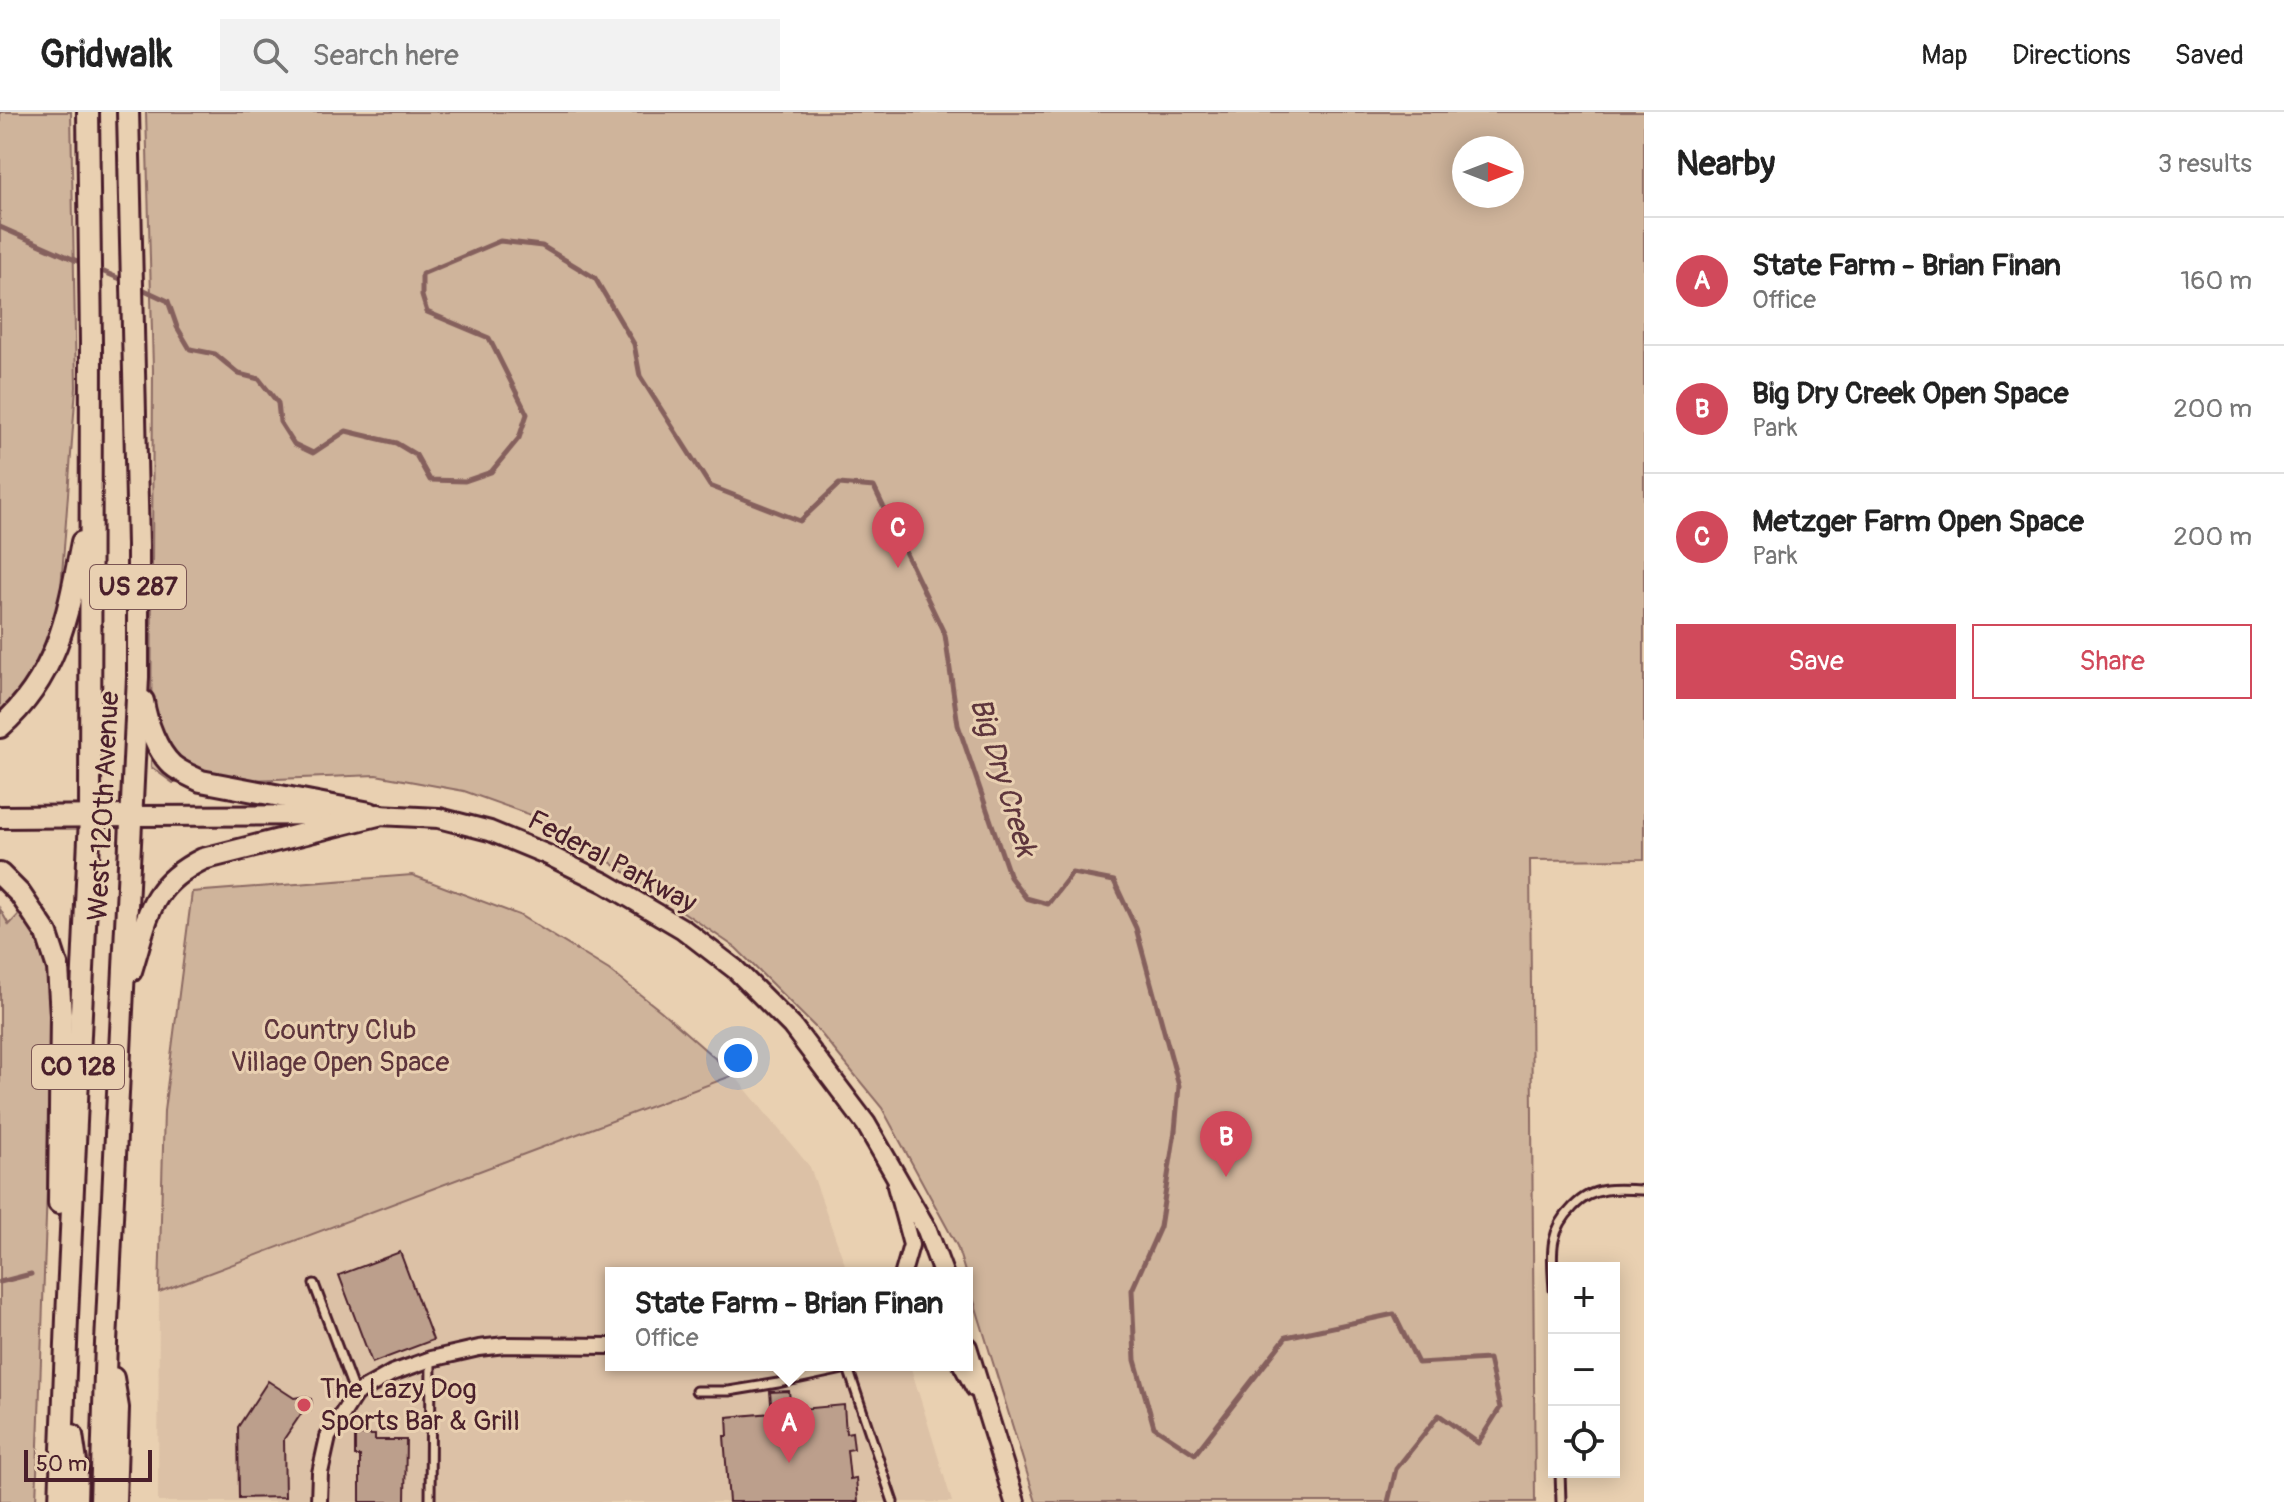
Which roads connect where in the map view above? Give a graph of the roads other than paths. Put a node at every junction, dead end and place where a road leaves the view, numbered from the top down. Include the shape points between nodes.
1 (88, 112) edge
2 (128, 112) edge
3 (91, 491) junction
4 (138, 677) junction
5 (0, 727) edge
6 (378, 815) junction
7 (131, 816) junction
8 (0, 817) edge
9 (90, 817) junction
10 (0, 874) edge
11 (123, 998) junction
12 (887, 1159) junction
13 (1644, 1190) edge
14 (1552, 1262) edge
15 (905, 1267) edge
16 (941, 1267) edge
17 (314, 1284) dead end
18 (67, 1318) junction
19 (106, 1343) junction
20 (605, 1346) edge
21 (431, 1359) junction
22 (973, 1366) edge
23 (834, 1371) edge
24 (849, 1371) edge
25 (964, 1371) edge
26 (696, 1391) dead end
27 (64, 1392) junction
28 (355, 1394) junction
29 (987, 1412) junction
30 (1560, 1478) edge
31 (60, 1502) edge
32 (76, 1502) edge
33 (101, 1502) edge
34 (115, 1502) edge
35 (319, 1502) edge
36 (430, 1502) edge
37 (893, 1502) edge
38 (1015, 1502) edge
39 (1561, 1502) edge

1 - 3 main road, West 120th Avenue / US 287
2 - 4 main road, West 120th Avenue / US 287
3 - 5 main road, US 287 via 67,617 52,659 28,697
3 - 9 main road, West 120th Avenue / US 287
4 - 6 main road via 144,711 160,748 185,773 201,781
4 - 7 main road, West 120th Avenue / US 287
6 - 7 main road, Federal Parkway
6 - 11 main road via 203,859 182,869 154,899
6 - 12 main road, Federal Parkway via 439,818 490,831 605,883 683,929 735,969 792,1026
7 - 9 main road
7 - 11 main road, West 120th Avenue / CO 128
8 - 9 main road
9 - 18 main road, West 120th Avenue / CO 128
10 - 18 main road via 47,934 58,968 59,1224
11 - 19 main road, West 120th Avenue / CO 128
12 - 15 street via 911,1245
12 - 16 main road, Federal Parkway via 927,1230
13 - 14 lane via 1584,1196 1555,1230
17 - 28 lane
18 - 27 main road, West 120th Avenue / CO 128
19 - 33 main road, West 120th Avenue / CO 128
19 - 34 main road via 118,1408
20 - 21 street via 505,1345
21 - 28 street
21 - 36 lane
22 - 29 main road
23 - 26 lane via 729,1391
24 - 37 lane
25 - 29 street
27 - 31 main road, West 120th Avenue / CO 128
27 - 32 main road via 77,1469
28 - 35 street via 328,1437
29 - 38 main road
30 - 39 lane

